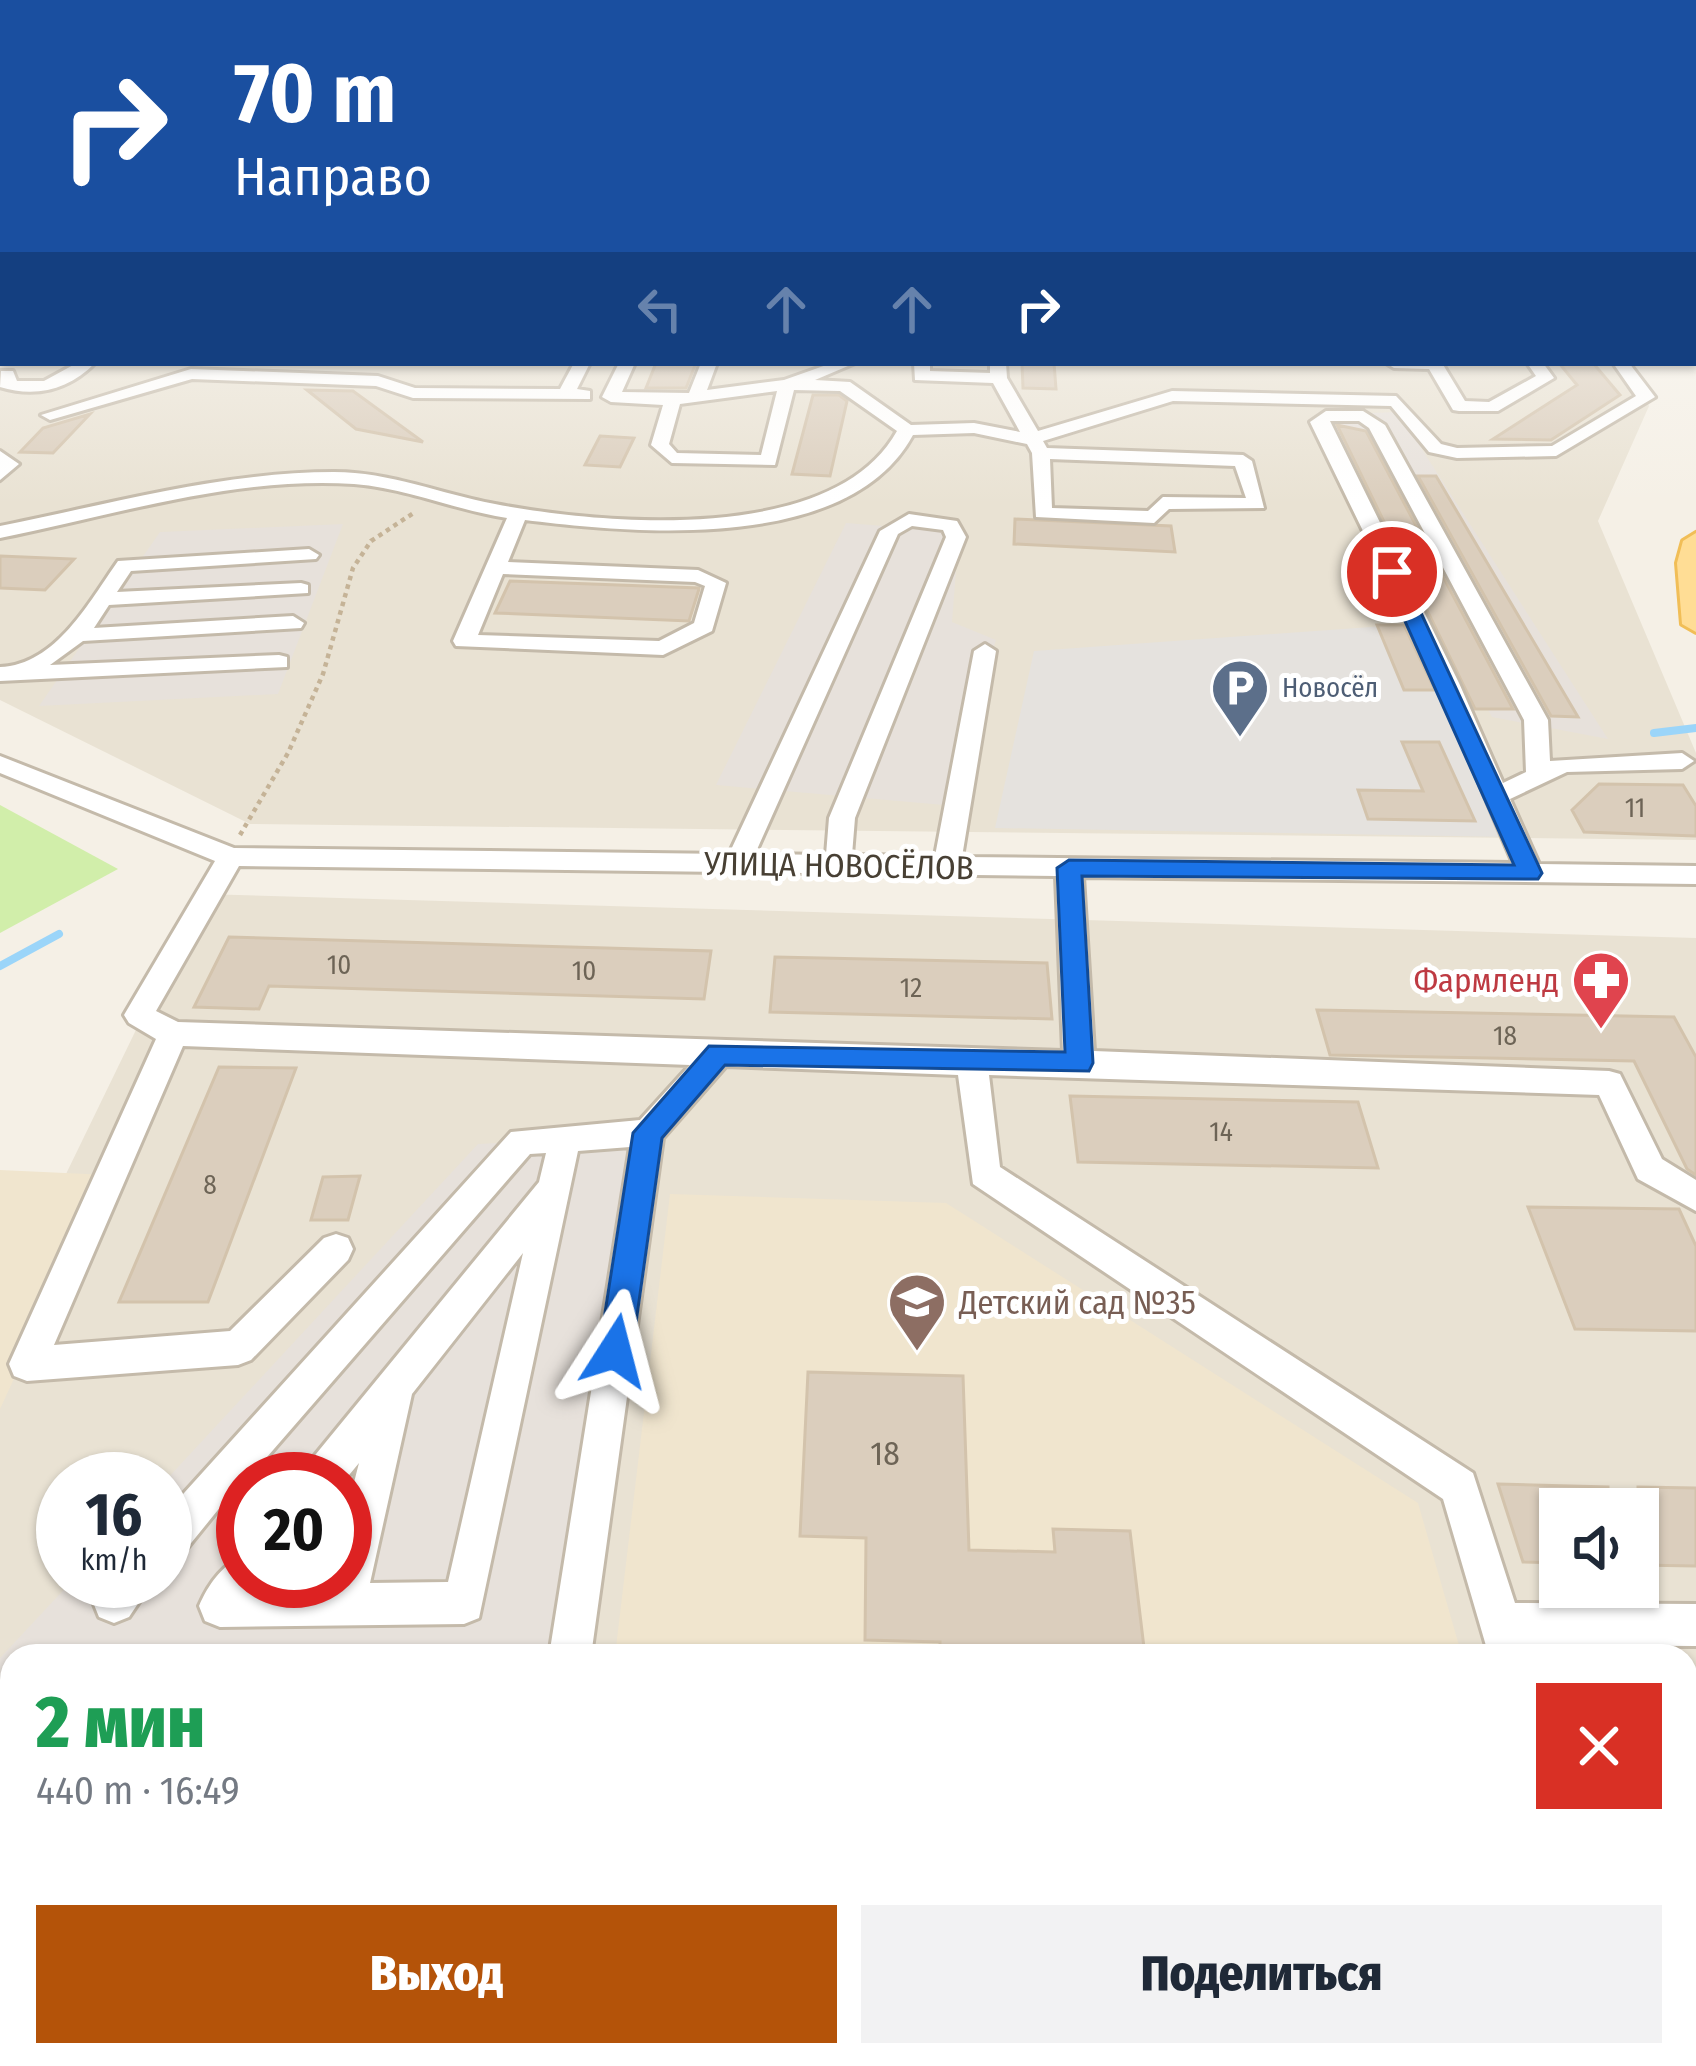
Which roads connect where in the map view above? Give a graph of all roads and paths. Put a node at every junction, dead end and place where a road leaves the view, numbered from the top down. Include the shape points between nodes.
1 (84, 366) edge
2 (178, 366) edge
3 (389, 366) edge
4 (580, 366) edge
5 (626, 366) edge
6 (708, 366) edge
7 (839, 366) edge
8 (922, 366) edge
9 (1435, 366) edge
10 (1537, 366) edge
11 (1623, 366) edge
12 (312, 370) edge
13 (998, 371) edge
14 (190, 374) junction
15 (7, 375) dead end
16 (378, 381) junction
17 (788, 385) junction
18 (566, 394) junction
19 (611, 397) junction
20 (696, 397) junction
21 (673, 400) junction
22 (1396, 401) junction
23 (1427, 403) dead end
24 (50, 415) dead end
25 (907, 430) junction
26 (1036, 446) junction
27 (0, 456) edge
28 (0, 474) edge
29 (447, 496) junction
30 (518, 514) junction
31 (0, 532) edge
32 (1696, 541) edge
33 (309, 555) dead end
34 (495, 568) junction
35 (301, 589) dead end
36 (103, 598) junction
37 (293, 623) dead end
38 (1696, 624) edge
39 (78, 635) junction
40 (986, 651) dead end
41 (278, 662) dead end
42 (27, 671) junction
43 (0, 674) edge
44 (1682, 761) dead end
45 (0, 764) edge
46 (1538, 776) junction
47 (1496, 796) junction
48 (230, 857) junction
49 (740, 864) junction
50 (838, 865) junction
51 (947, 866) junction
52 (1069, 868) junction
53 (1530, 873) junction
54 (1696, 875) edge
55 (172, 1034) junction
56 (718, 1054) junction
57 (972, 1063) junction
58 (1079, 1063) junction
59 (648, 1133) junction
60 (565, 1138) junction
61 (554, 1187) junction
62 (1696, 1197) edge
63 (336, 1249) dead end
64 (397, 1385) junction
65 (343, 1452) edge
66 (372, 1489) edge
67 (192, 1514) edge
68 (372, 1605) edge
69 (1696, 1625) edge
70 (1505, 1640) edge
71 (572, 1644) edge

1 - 15 street via 50,387 11,386 3,382
2 - 14 street
3 - 16 street
4 - 18 street
5 - 19 street
6 - 20 street
7 - 17 street
8 - 13 street via 921,376
9 - 10 street via 1459,406 1492,407 1546,378
11 - 22 street via 1646,397 1556,451 1435,448
12 - 14 street
12 - 16 street
13 - 26 street
14 - 24 street
16 - 18 street via 413,393
17 - 20 street
17 - 21 street via 769,461 672,458 660,446
17 - 25 street via 844,386
18 - 19 street
19 - 21 street
20 - 21 street
22 - 23 street
22 - 26 street via 1172,396
25 - 26 street via 974,428
25 - 30 street via 900,450 842,494 722,524
26 - 26 street via 1043,514 1154,517 1163,503 1257,504 1243,461
27 - 28 street via 10,464
29 - 30 street
29 - 31 street via 332,478
29 - 48 path via 371,541 353,568 323,674
30 - 34 street
32 - 38 main road
33 - 36 street via 125,565
34 - 34 street via 464,641 663,648 704,626 716,583
35 - 36 street
36 - 39 street
37 - 39 street
39 - 42 street
40 - 51 street
41 - 42 street
42 - 43 street
44 - 46 street via 1563,764
45 - 48 street, УЛИЦА НОВОСЁЛОВ
46 - 47 street
46 - 47 street via 1536,720 1376,425 1363,416 1325,416 1318,422
47 - 53 street
48 - 49 street, УЛИЦА НОВОСЁЛОВ
48 - 55 street via 139,1016
49 - 50 street, УЛИЦА НОВОСЁЛОВ
49 - 50 street via 890,531 909,520 950,525 956,536 842,818
50 - 51 street, УЛИЦА НОВОСЁЛОВ
51 - 52 street, УЛИЦА НОВОСЁЛОВ
52 - 53 street, УЛИЦА НОВОСЁЛОВ
52 - 58 street
53 - 54 street, УЛИЦА НОВОСЁЛОВ
55 - 56 street
55 - 63 street via 27,1364 238,1348
56 - 57 street
56 - 59 street
57 - 58 street
57 - 70 street via 985,1174 1459,1486
58 - 62 street via 1609,1084 1650,1169
59 - 60 street
59 - 71 street
60 - 61 street
60 - 67 street via 522,1141
61 - 64 street
61 - 68 street via 464,1603
64 - 65 street
64 - 66 street
69 - 70 street

